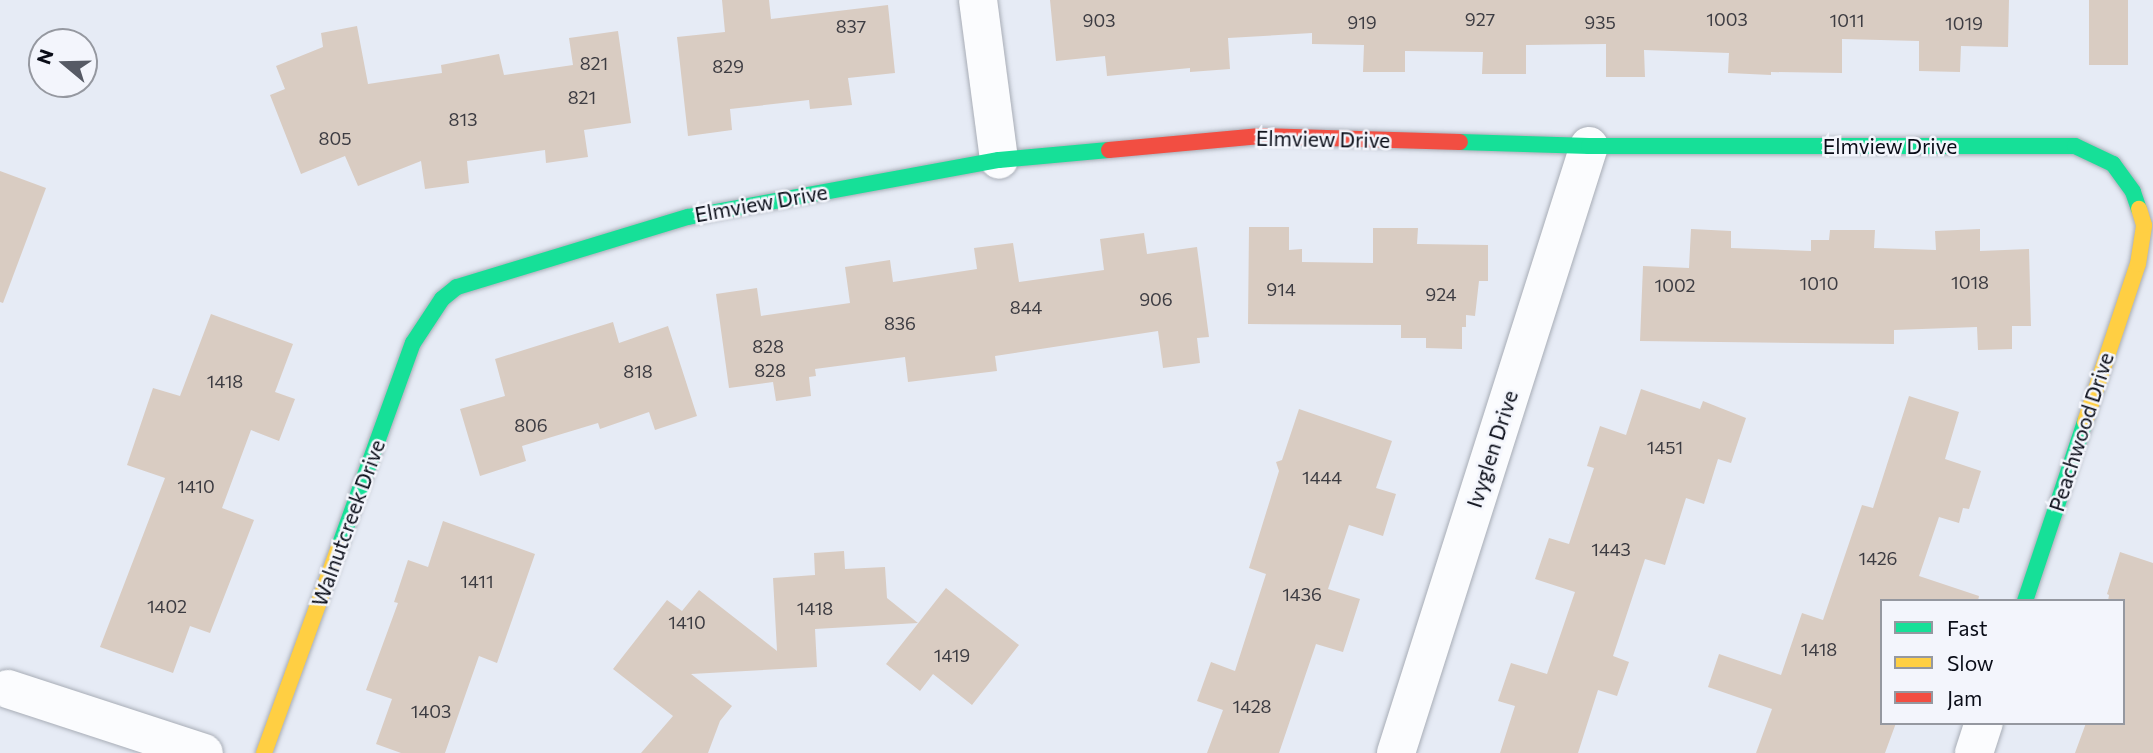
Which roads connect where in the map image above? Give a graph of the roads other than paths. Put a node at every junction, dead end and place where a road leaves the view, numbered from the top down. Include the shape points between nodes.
1 (978, 0) edge
2 (1589, 146) junction
3 (999, 160) junction
4 (2138, 264) joint
5 (442, 299) joint
6 (2026, 599) edge
7 (8, 689) dead end
8 (1983, 725) edge
9 (204, 753) edge
10 (264, 753) edge
11 (1396, 753) edge
12 (1974, 753) edge

1 - 3 street
2 - 3 street, Elmview Drive via 1260,136
2 - 4 street, Elmview Drive via 2075,146 2113,164 2133,191 2144,225
2 - 11 street, Ivyglen Drive
3 - 5 street, Elmview Drive via 688,217 457,287
4 - 6 street, Peachwood Drive
5 - 10 street, Walnutcreek Drive via 413,342
7 - 9 street
8 - 12 street

